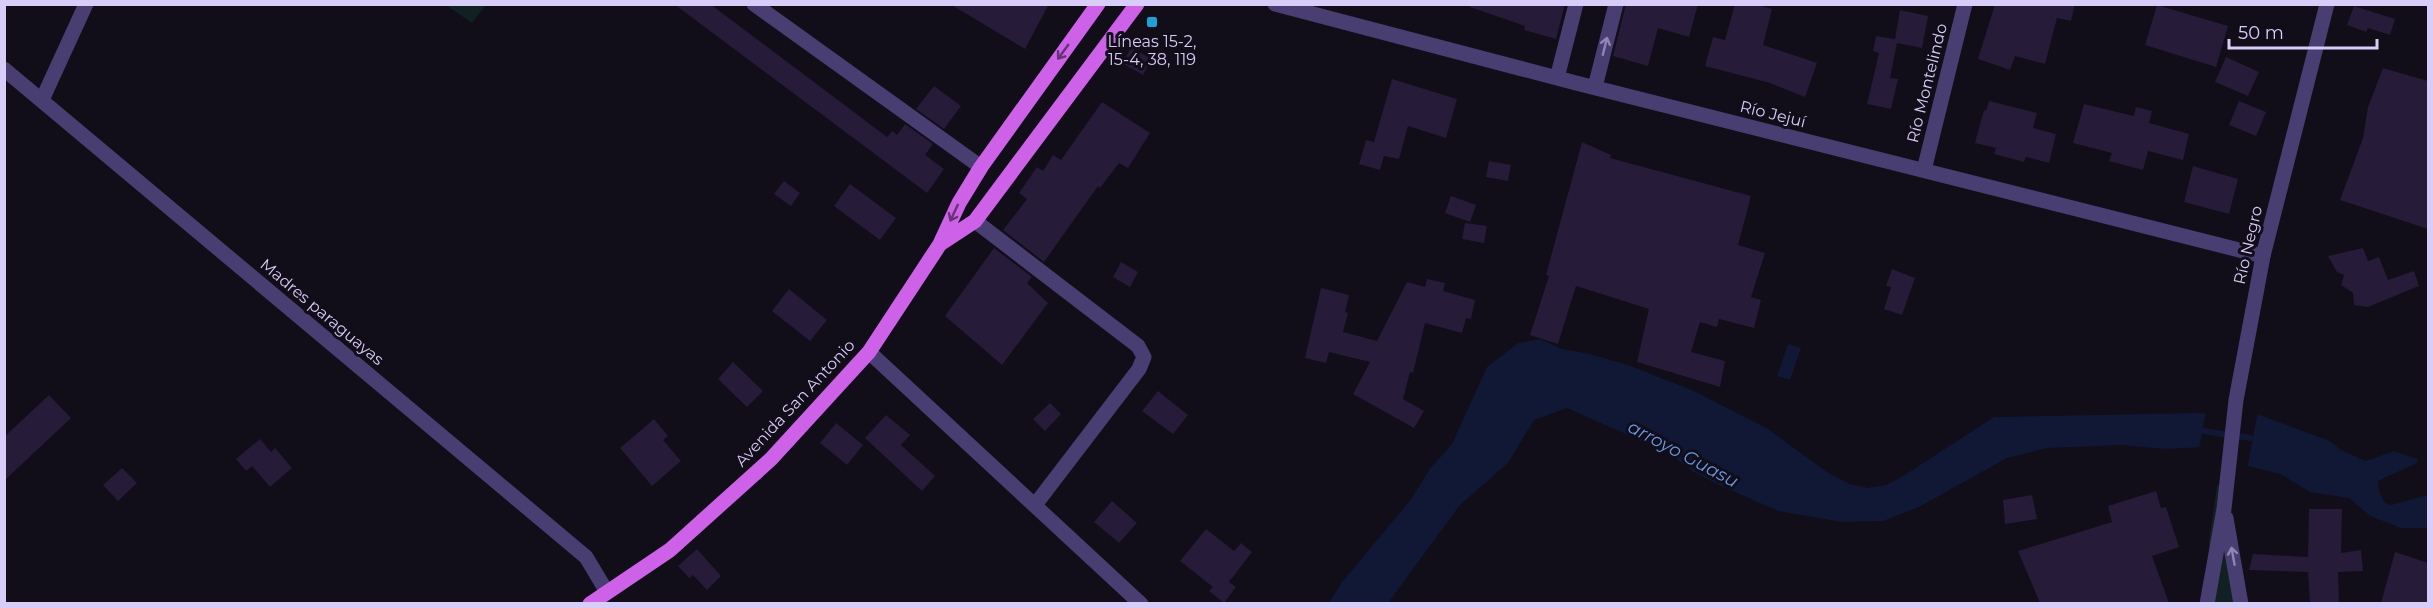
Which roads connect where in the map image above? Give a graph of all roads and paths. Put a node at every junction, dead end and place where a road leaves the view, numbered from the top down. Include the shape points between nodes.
1 (86, 4) edge
2 (754, 4) edge
3 (1098, 4) edge
4 (1137, 4) edge
5 (1275, 4) edge
6 (1576, 4) edge
7 (1616, 4) edge
8 (1965, 4) edge
9 (2327, 4) edge
10 (4, 69) edge
11 (1557, 78) junction
12 (1595, 87) junction
13 (42, 100) junction
14 (981, 167) junction
15 (1924, 170) junction
16 (975, 221) junction
17 (940, 244) junction
18 (2263, 256) junction
19 (869, 352) junction
20 (2225, 503) junction
21 (1035, 505) junction
22 (607, 592) junction
23 (590, 603) edge
24 (1141, 603) edge
25 (2207, 603) edge
26 (2241, 603) edge

1 - 13 street
2 - 14 street
3 -> 14 main road, Avenida San Antonio
4 - 16 main road, Avenida San Antonio
5 - 11 street, Río Jejuí
6 - 11 street
12 -> 7 street
8 - 15 street, Río Montelindo
9 - 18 street, Río Negro
10 - 13 street, Madres paraguayas
11 - 12 street, Río Jejuí
12 - 15 street, Río Jejuí
13 - 22 street, Madres paraguayas via 586,557
14 -> 17 main road, Avenida San Antonio
15 - 18 street, Río Jejuí
16 - 17 main road, Avenida San Antonio
16 - 21 street via 1138,346 1144,357 1139,369
17 - 19 main road, Avenida San Antonio
18 - 20 street, Río Negro via 2236,400
19 - 21 street
19 - 22 main road, Avenida San Antonio via 771,459 670,550
20 - 25 street
26 -> 20 street
21 - 24 street
22 - 23 main road, Avenida San Antonio

